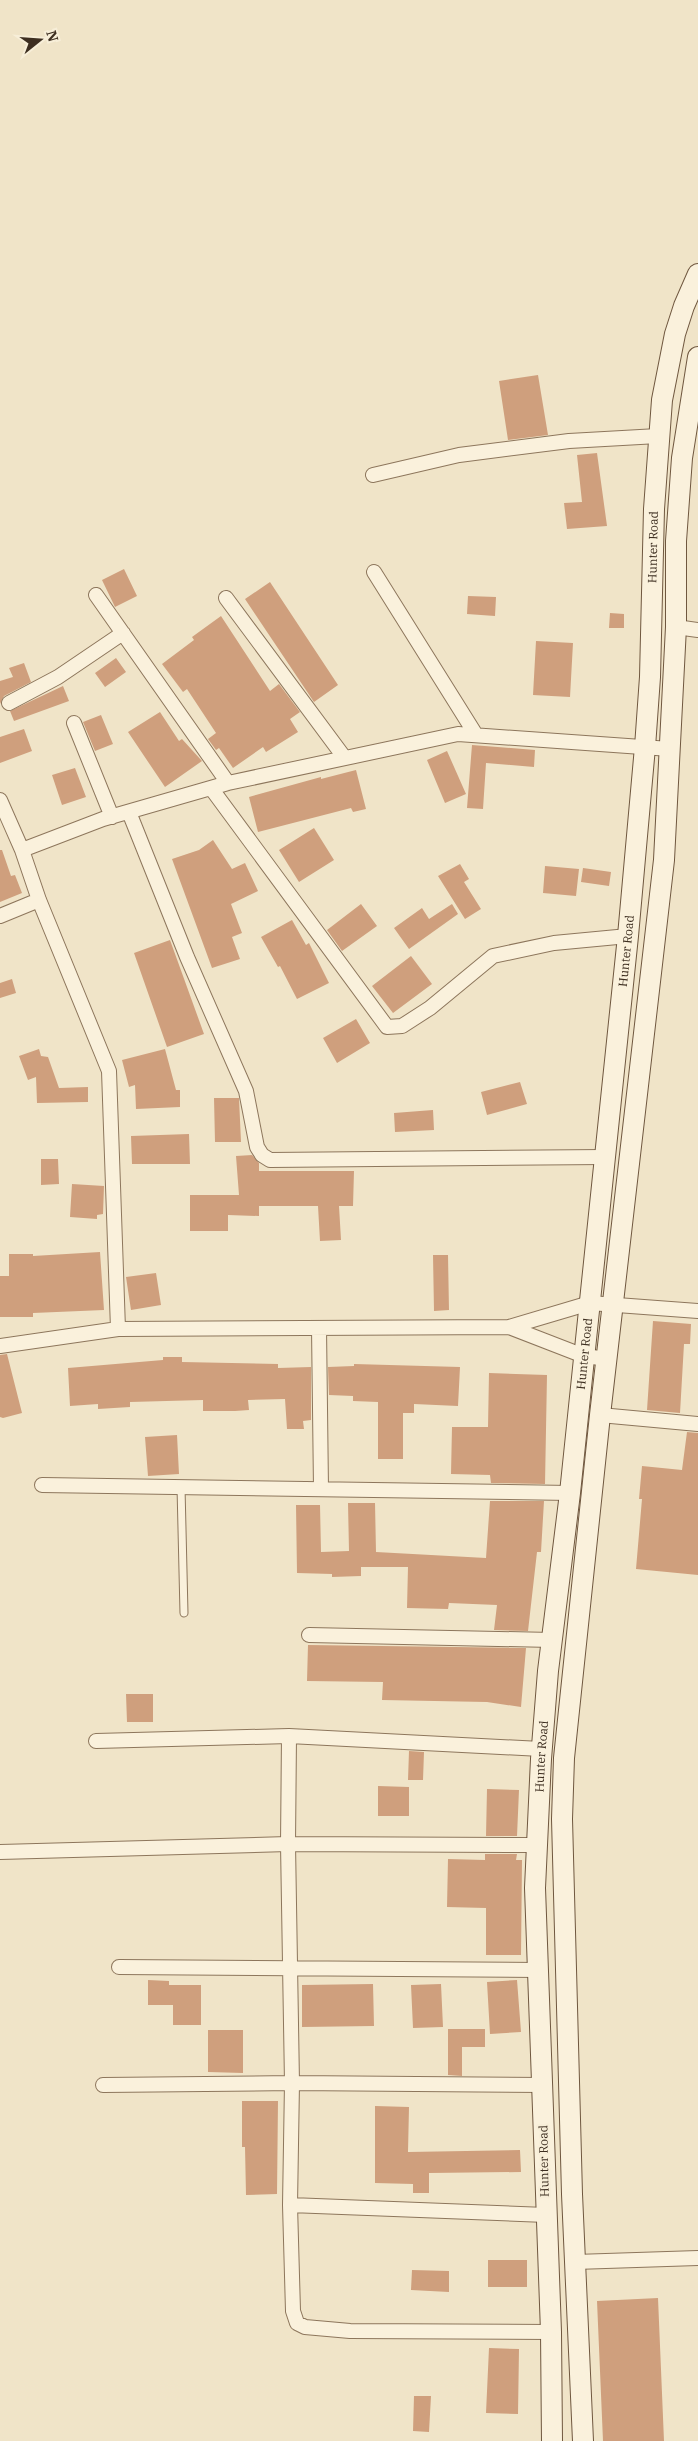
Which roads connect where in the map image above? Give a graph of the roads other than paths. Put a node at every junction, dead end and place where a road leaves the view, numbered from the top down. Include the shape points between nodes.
1 (698, 274) edge
2 (698, 356) edge
3 (693, 417) edge
4 (658, 436) junction
5 (373, 475) dead end
6 (374, 572) dead end
7 (96, 596) dead end
8 (226, 598) dead end
9 (676, 627) junction
10 (698, 630) edge
11 (123, 633) junction
12 (9, 704) dead end
13 (74, 723) dead end
14 (476, 735) junction
15 (645, 747) junction
16 (670, 749) junction
17 (344, 757) junction
18 (228, 783) junction
19 (211, 788) junction
20 (0, 800) edge
21 (129, 812) junction
22 (112, 817) junction
23 (22, 850) junction
24 (39, 900) junction
25 (0, 916) edge
26 (628, 936) junction
27 (605, 1157) junction
28 (590, 1303) junction
29 (614, 1304) junction
30 (698, 1311) edge
31 (509, 1327) junction
32 (319, 1328) junction
33 (118, 1329) junction
34 (0, 1346) edge
35 (584, 1356) junction
36 (608, 1358) junction
37 (600, 1415) junction
38 (698, 1424) edge
39 (42, 1485) dead end
40 (182, 1487) junction
41 (322, 1489) junction
42 (570, 1493) junction
43 (184, 1613) dead end
44 (578, 1634) junction
45 (310, 1635) dead end
46 (553, 1636) junction
47 (289, 1736) junction
48 (96, 1741) dead end
49 (541, 1749) junction
50 (288, 1844) junction
51 (536, 1845) junction
52 (0, 1852) edge
53 (119, 1968) dead end
54 (290, 1969) junction
55 (539, 1970) junction
56 (292, 2083) junction
57 (103, 2085) dead end
58 (543, 2085) junction
59 (290, 2206) junction
60 (546, 2215) junction
61 (698, 2258) edge
62 (575, 2262) junction
63 (551, 2332) junction
64 (552, 2441) edge
65 (583, 2441) edge

1 - 4 main road, Hunter Road via 675,334
2 - 3 main road, Hunter Road
3 - 9 main road, Hunter Road via 682,458 676,541
4 - 5 street via 569,441 459,455
4 - 15 main road, Hunter Road
6 - 14 street
7 - 11 street
8 - 17 street
9 - 10 street
9 - 16 main road, Hunter Road
11 - 12 street via 58,677
11 - 18 street
13 - 22 street
14 - 15 street
14 - 17 street via 458,734
15 - 16 street
15 - 26 main road, Hunter Road
16 - 29 main road, Hunter Road via 664,860
17 - 18 street
18 - 19 street
19 - 21 street
19 - 26 street via 387,1027 402,1026 423,1012 493,956 554,943
20 - 23 street
21 - 22 street
21 - 27 street via 187,957 246,1091 257,1147 262,1155 270,1160
22 - 23 street
23 - 24 street
24 - 25 street
24 - 33 street via 109,1071
26 - 27 main road, Hunter Road
27 - 28 main road, Hunter Road
28 - 29 street
28 - 31 street
28 - 35 main road, Hunter Road
29 - 30 street
29 - 36 main road, Hunter Road
31 - 32 street
31 - 35 street
32 - 33 street
32 - 41 street
33 - 34 street
35 - 36 street
35 - 42 main road, Hunter Road
36 - 37 main road, Hunter Road
37 - 38 street
37 - 44 main road, Hunter Road
39 - 40 street
40 - 41 street
40 - 43 lane
41 - 42 street
42 - 46 main road, Hunter Road
44 - 46 main road
44 - 62 main road, Hunter Road via 564,1758 562,1819
45 - 46 street
46 - 49 main road, Hunter Road
47 - 48 street
47 - 49 street
47 - 50 street
49 - 51 main road, Hunter Road
50 - 51 street
50 - 52 street
50 - 54 street
51 - 55 main road, Hunter Road
53 - 54 street
54 - 55 street
54 - 56 street
55 - 58 main road, Hunter Road
56 - 57 street
56 - 58 street
56 - 59 street
58 - 60 main road, Hunter Road
59 - 60 street
59 - 63 street via 293,2311 297,2323 305,2327 350,2331
60 - 63 main road, Hunter Road
61 - 62 street
62 - 65 main road, Hunter Road
63 - 64 main road, Hunter Road

